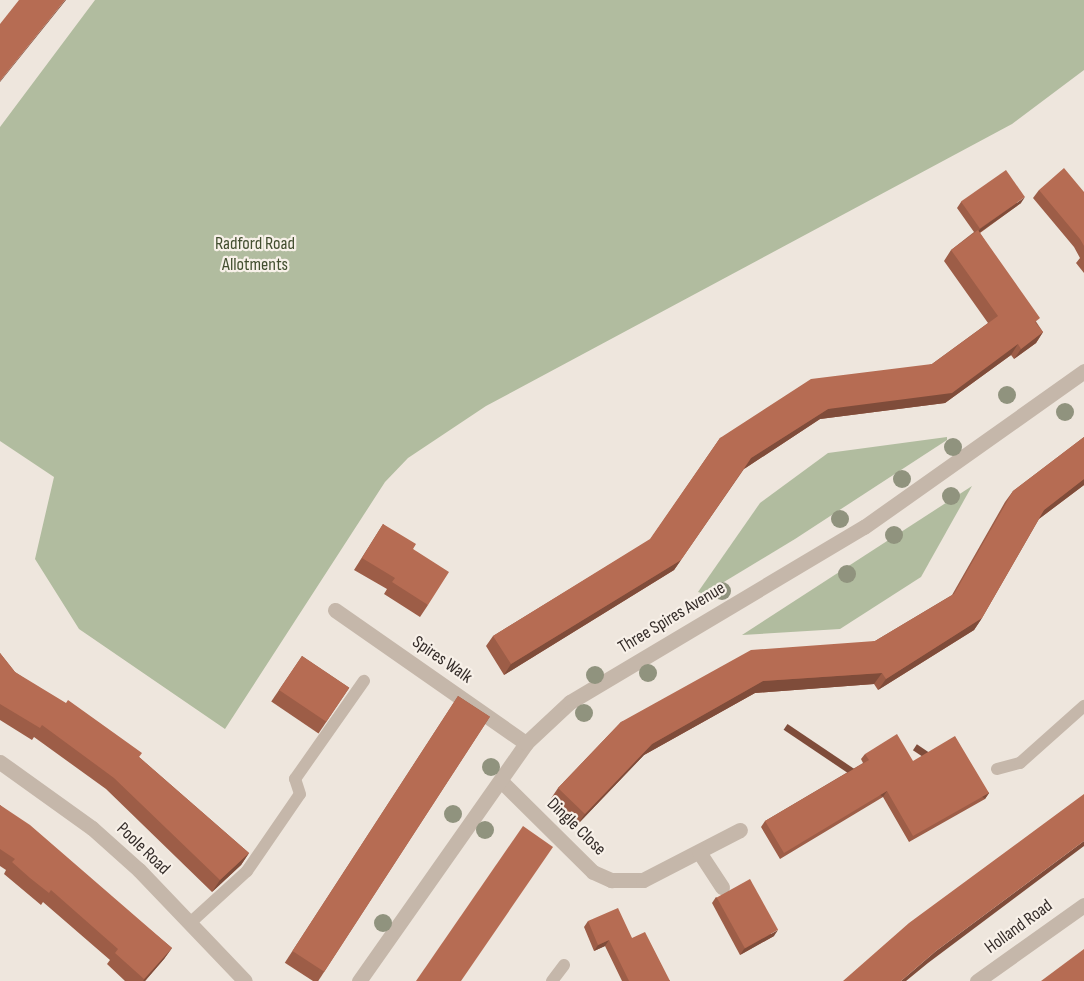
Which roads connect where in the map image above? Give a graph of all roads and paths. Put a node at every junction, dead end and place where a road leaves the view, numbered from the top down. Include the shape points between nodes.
1 (1084, 371) edge
2 (335, 610) dead end
3 (364, 681) dead end
4 (1084, 706) edge
5 (526, 743) junction
6 (0, 762) edge
7 (997, 769) dead end
8 (501, 781) junction
9 (740, 830) dead end
10 (699, 852) junction
11 (722, 887) dead end
12 (1084, 904) edge
13 (190, 923) junction
14 (564, 964) dead end
15 (245, 981) edge
16 (359, 981) edge
17 (552, 981) edge
18 (977, 981) edge

1 - 5 street, Three Spires Avenue via 864,526 570,702
2 - 5 street, Spires Walk
3 - 13 lane via 294,779 300,794 247,871
4 - 7 lane via 1020,763
5 - 8 street, Three Spires Avenue
6 - 13 street, Poole Road via 92,828
8 - 10 street, Dingle Close via 593,872 611,880 643,880
8 - 16 street, Three Spires Avenue
9 - 10 street, Dingle Close
10 - 11 street
12 - 18 street, Holland Road
13 - 15 street, Poole Road
14 - 17 lane

